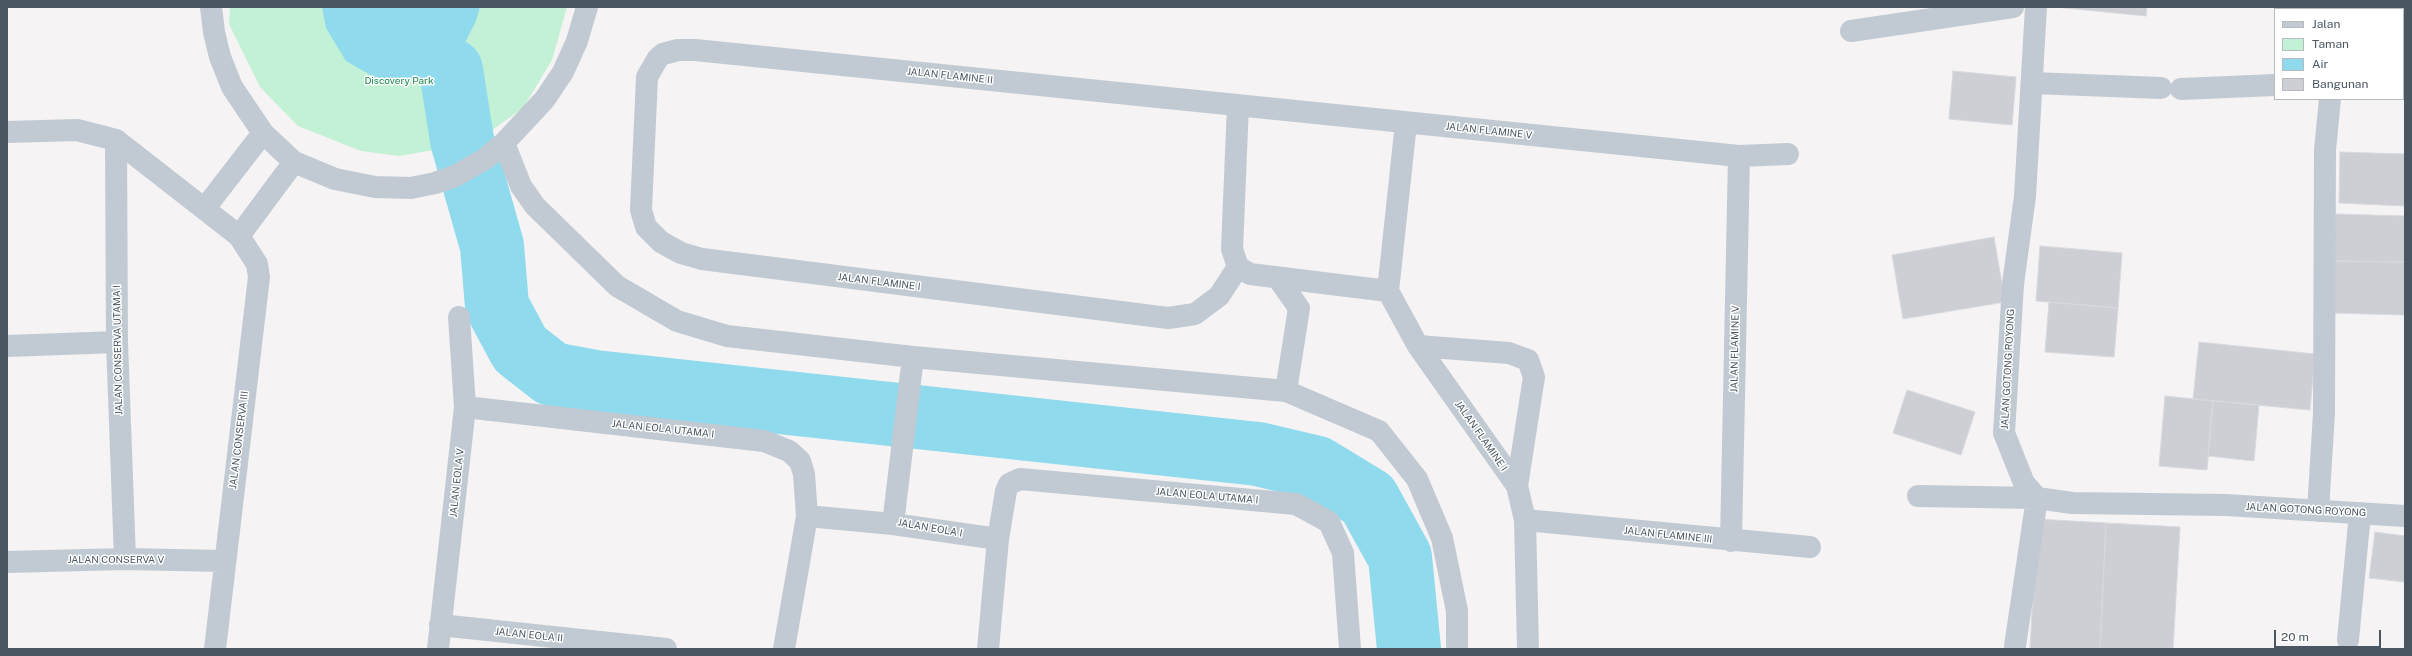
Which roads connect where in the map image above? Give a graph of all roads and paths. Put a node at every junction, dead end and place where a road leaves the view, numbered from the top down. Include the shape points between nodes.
1 (211, 7) edge
2 (587, 7) edge
3 (2013, 7) edge
4 (2036, 7) edge
5 (1851, 31) dead end
6 (663, 54) joint
7 (2032, 83) junction
8 (2274, 85) edge
9 (2330, 100) edge
10 (1238, 105) junction
11 (1406, 123) junction
12 (7, 132) edge
13 (263, 133) junction
14 (116, 140) junction
15 (504, 143) junction
16 (1788, 154) dead end
17 (1739, 156) junction
18 (294, 162) junction
19 (205, 208) junction
20 (239, 236) junction
21 (1238, 267) junction
22 (1277, 277) junction
23 (1335, 285) junction
24 (1388, 291) junction
25 (1298, 308) junction
26 (458, 317) dead end
27 (117, 342) junction
28 (7, 346) edge
29 (1418, 346) junction
30 (913, 357) junction
31 (1286, 390) junction
32 (465, 407) junction
33 (1517, 486) junction
34 (1918, 496) dead end
35 (2037, 498) junction
36 (2318, 511) junction
37 (2360, 513) junction
38 (807, 516) junction
39 (2405, 516) edge
40 (1526, 520) junction
41 (893, 524) junction
42 (998, 539) junction
43 (1731, 541) junction
44 (1810, 547) dead end
45 (125, 559) junction
46 (224, 561) junction
47 (7, 562) edge
48 (440, 625) junction
49 (2348, 640) dead end
50 (2015, 646) dead end
51 (215, 649) edge
52 (438, 649) edge
53 (666, 649) edge
54 (784, 649) edge
55 (988, 649) edge
56 (1350, 649) edge
57 (1457, 649) edge
58 (1528, 649) edge

1 - 13 street via 220,57 232,87
2 - 15 street via 577,41 563,72 545,99
3 - 5 street
4 - 7 street, JALAN GOTONG ROYONG
6 - 10 street, JALAN FLAMINE II via 678,50 695,50
6 - 21 street, JALAN FLAMINE I via 651,68 646,84 641,210 646,226 661,242 681,253 702,259 1168,318 1195,314 1219,296
7 - 8 street via 2171,88
7 - 35 street, JALAN GOTONG ROYONG via 2025,196 2013,284 2004,433 2024,483
9 - 36 street via 2324,150 2324,413
10 - 11 street, JALAN FLAMINE V
10 - 21 street via 1232,249
11 - 17 street, JALAN FLAMINE V
11 - 24 street
12 - 14 street via 77,130
13 - 18 street
13 - 19 street
14 - 19 street
14 - 27 street, JALAN CONSERVA UTAMA I
15 - 18 street via 485,159 455,176 411,188 375,187 335,180
15 - 30 street via 521,186 535,206 617,286 677,320 727,336
16 - 17 street, JALAN FLAMINE V
17 - 43 street, JALAN FLAMINE V
18 - 20 street
19 - 20 street
20 - 46 street, JALAN CONSERVA III via 257,264 259,277
21 - 22 street via 1250,274
22 - 23 street
22 - 25 street
23 - 24 street
23 - 25 street
24 - 29 street, JALAN FLAMINE I
25 - 31 street
26 - 32 street, JALAN EOLA V
27 - 28 street
27 - 45 street, JALAN CONSERVA UTAMA I
29 - 33 street, JALAN FLAMINE I
29 - 33 street via 1509,353 1528,360 1534,377
30 - 31 street
30 - 41 street, JALAN EOLA I
31 - 57 street via 1379,431 1417,479 1442,538 1457,611
32 - 38 street, JALAN EOLA UTAMA I via 764,441 777,445 789,450 800,461 804,474
32 - 48 street, JALAN EOLA V
33 - 40 street, JALAN FLAMINE I
34 - 35 street
35 - 36 street, JALAN GOTONG ROYONG via 2072,503 2226,505
35 - 50 street
36 - 37 street, JALAN GOTONG ROYONG
37 - 39 street, JALAN GOTONG ROYONG
37 - 49 street
38 - 41 street
38 - 54 street, JALAN EOLA UTAMA I
40 - 43 street, JALAN FLAMINE III
40 - 58 street, JALAN FLAMINE I
41 - 42 street, JALAN EOLA I
42 - 55 street
42 - 56 street, JALAN EOLA UTAMA I via 1006,491 1009,484 1020,479 1296,504 1329,522 1343,553
43 - 44 street, JALAN FLAMINE III
45 - 46 street, JALAN CONSERVA V
45 - 47 street, JALAN CONSERVA V
46 - 51 street, JALAN CONSERVA III
48 - 52 street, JALAN EOLA V
48 - 53 street, JALAN EOLA II

